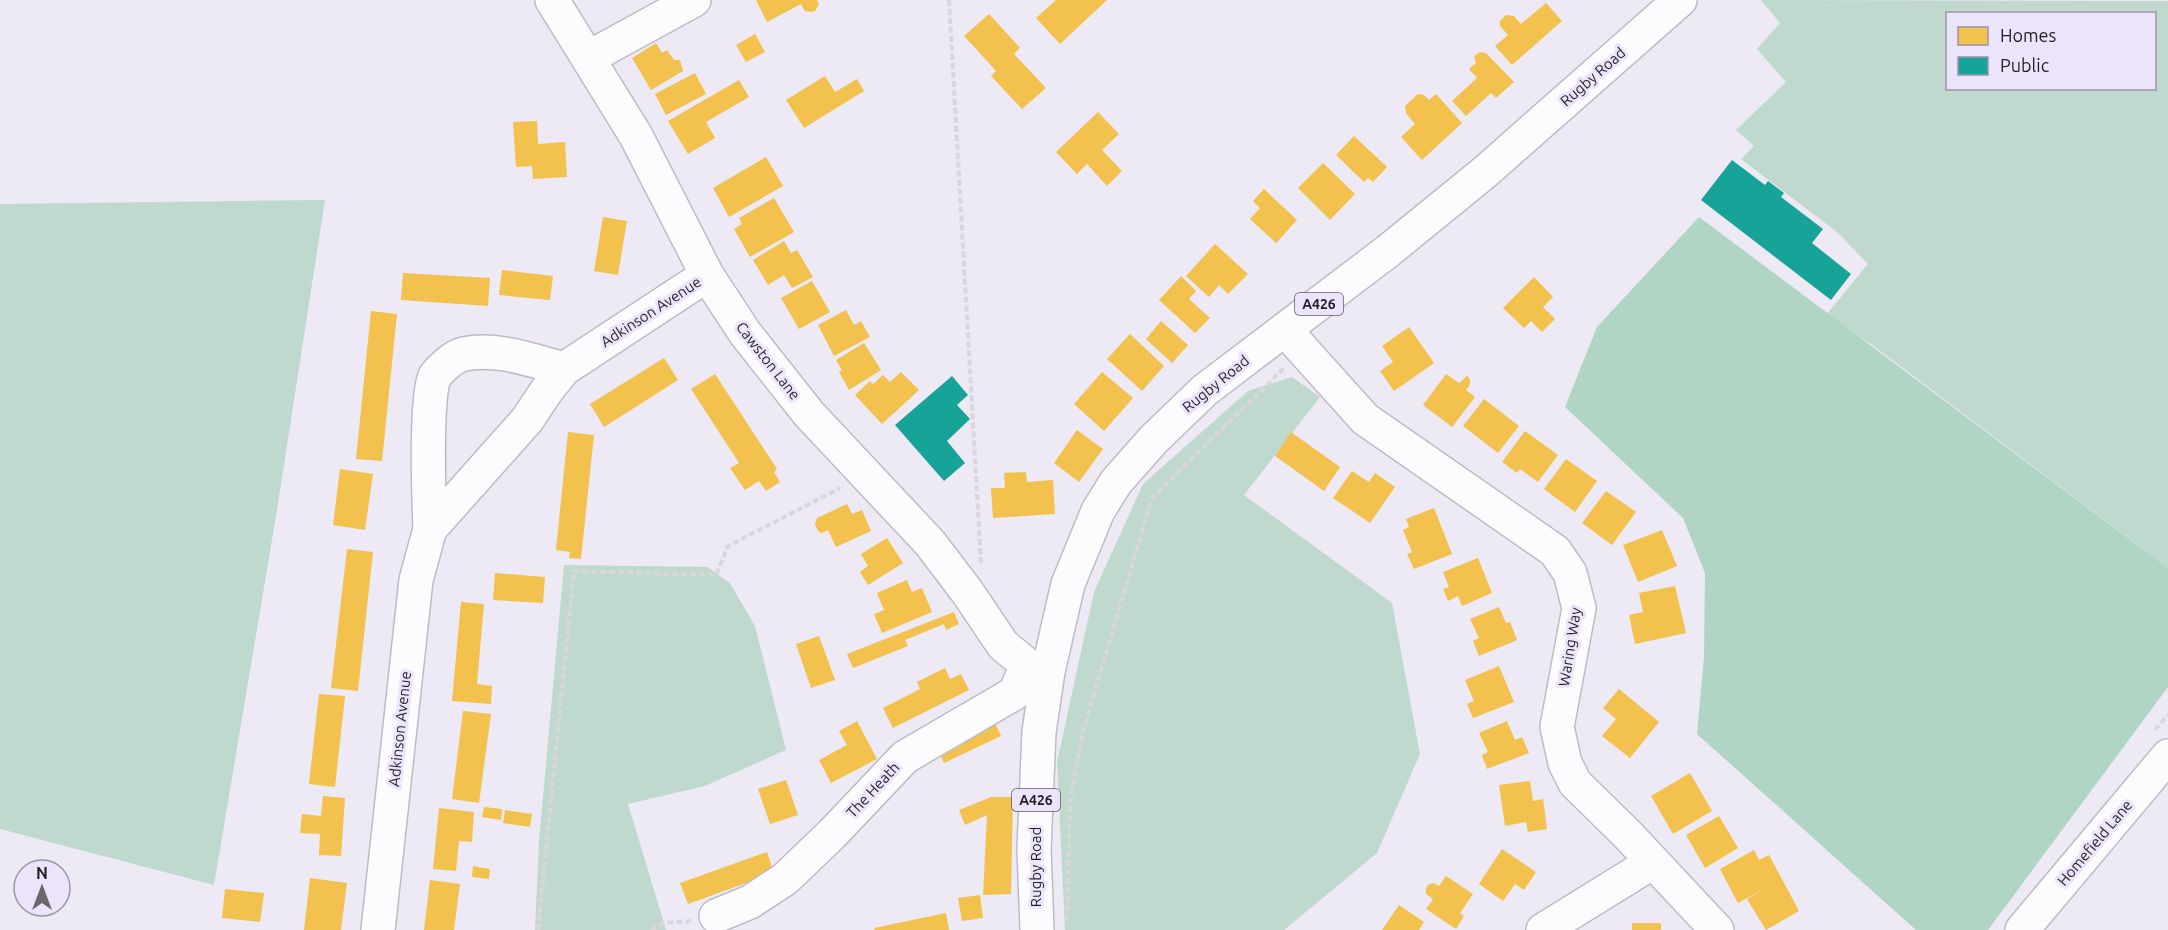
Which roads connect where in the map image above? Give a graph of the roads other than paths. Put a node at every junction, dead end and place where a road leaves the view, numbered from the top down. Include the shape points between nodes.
1 (552, 0) edge
2 (694, 0) edge
3 (1680, 0) edge
4 (588, 58) junction
5 (707, 275) junction
6 (1294, 340) junction
7 (564, 369) junction
8 (430, 529) junction
9 (1037, 668) junction
10 (2168, 756) edge
11 (1653, 862) junction
12 (716, 916) road end
13 (378, 930) edge
14 (1037, 930) edge
15 (1543, 930) edge
16 (1718, 930) edge
17 (2022, 930) edge

1 - 4 street, Cawston Lane
2 - 4 street
3 - 6 street, Rugby Road / A426
4 - 5 street, Cawston Lane via 636,136
5 - 7 street, Adkinson Avenue
5 - 9 street, Cawston Lane via 745,333 809,414 930,543 1003,645
6 - 9 street, Rugby Road / A426 via 1205,390 1116,483 1098,511
6 - 11 street, Waring Way via 1365,419 1555,550 1570,573 1579,608 1557,727 1565,763 1575,783
7 - 8 street, Adkinson Avenue via 526,420
7 - 8 street, Adkinson Avenue via 497,353 463,354 434,378 430,414
8 - 13 street, Adkinson Avenue via 416,580
9 - 12 street, The Heath via 1015,693 905,757 784,879 750,902
9 - 14 street, Rugby Road / A426
10 - 17 street, Homefield Lane
11 - 15 street
11 - 16 street, Waring Way

